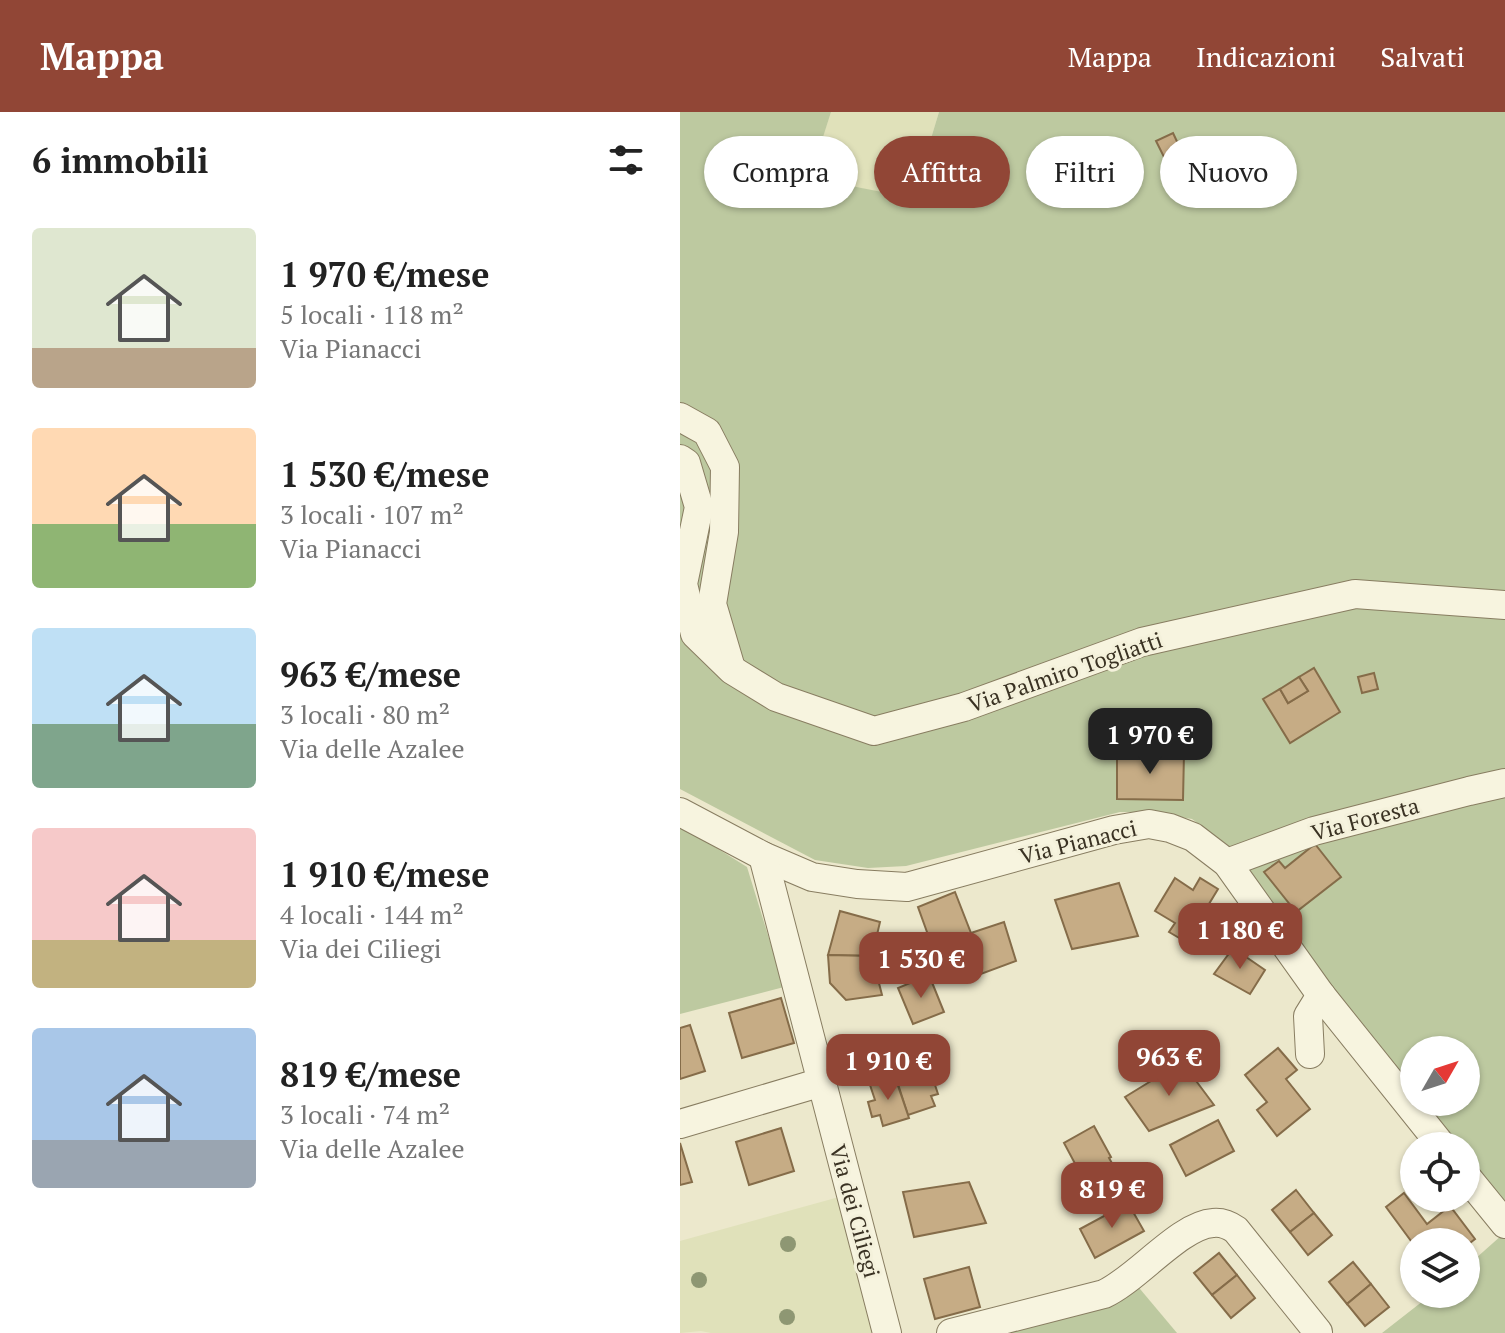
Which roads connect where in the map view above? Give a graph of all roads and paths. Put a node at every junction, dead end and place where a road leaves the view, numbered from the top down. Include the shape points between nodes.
1 (680, 417) edge
2 (680, 459) edge
3 (1505, 605) edge
4 (732, 670) junction
5 (1505, 783) edge
6 (680, 812) edge
7 (763, 856) junction
8 (1227, 863) junction
9 (1321, 995) junction
10 (1310, 1054) dead end
11 (822, 1082) junction
12 (680, 1124) edge
13 (1431, 1132) edge
14 (1480, 1193) edge
15 (1505, 1224) edge
16 (1318, 1332) edge
17 (887, 1333) edge
18 (951, 1333) edge

1 - 4 street via 707,432 725,467 724,532 712,604
2 - 4 street, Via Palmiro Togliatti via 686,463 699,507 683,584 695,634
3 - 4 street, Via Palmiro Togliatti via 1355,594 1142,642 964,707 874,731 776,697
5 - 8 street, Via Foresta via 1314,831
6 - 7 street, Via Pianacci
7 - 8 street, Via Pianacci via 812,877 907,887 1149,824 1193,837
7 - 11 street, Via dei Ciliegi
8 - 9 street, Via Pianacci
9 - 10 street via 1308,1016
9 - 13 street, Via Pianacci
11 - 12 street
11 - 17 street, Via dei Ciliegi
14 - 15 street
16 - 18 street via 1236,1230 1211,1223 1174,1242 1104,1294

